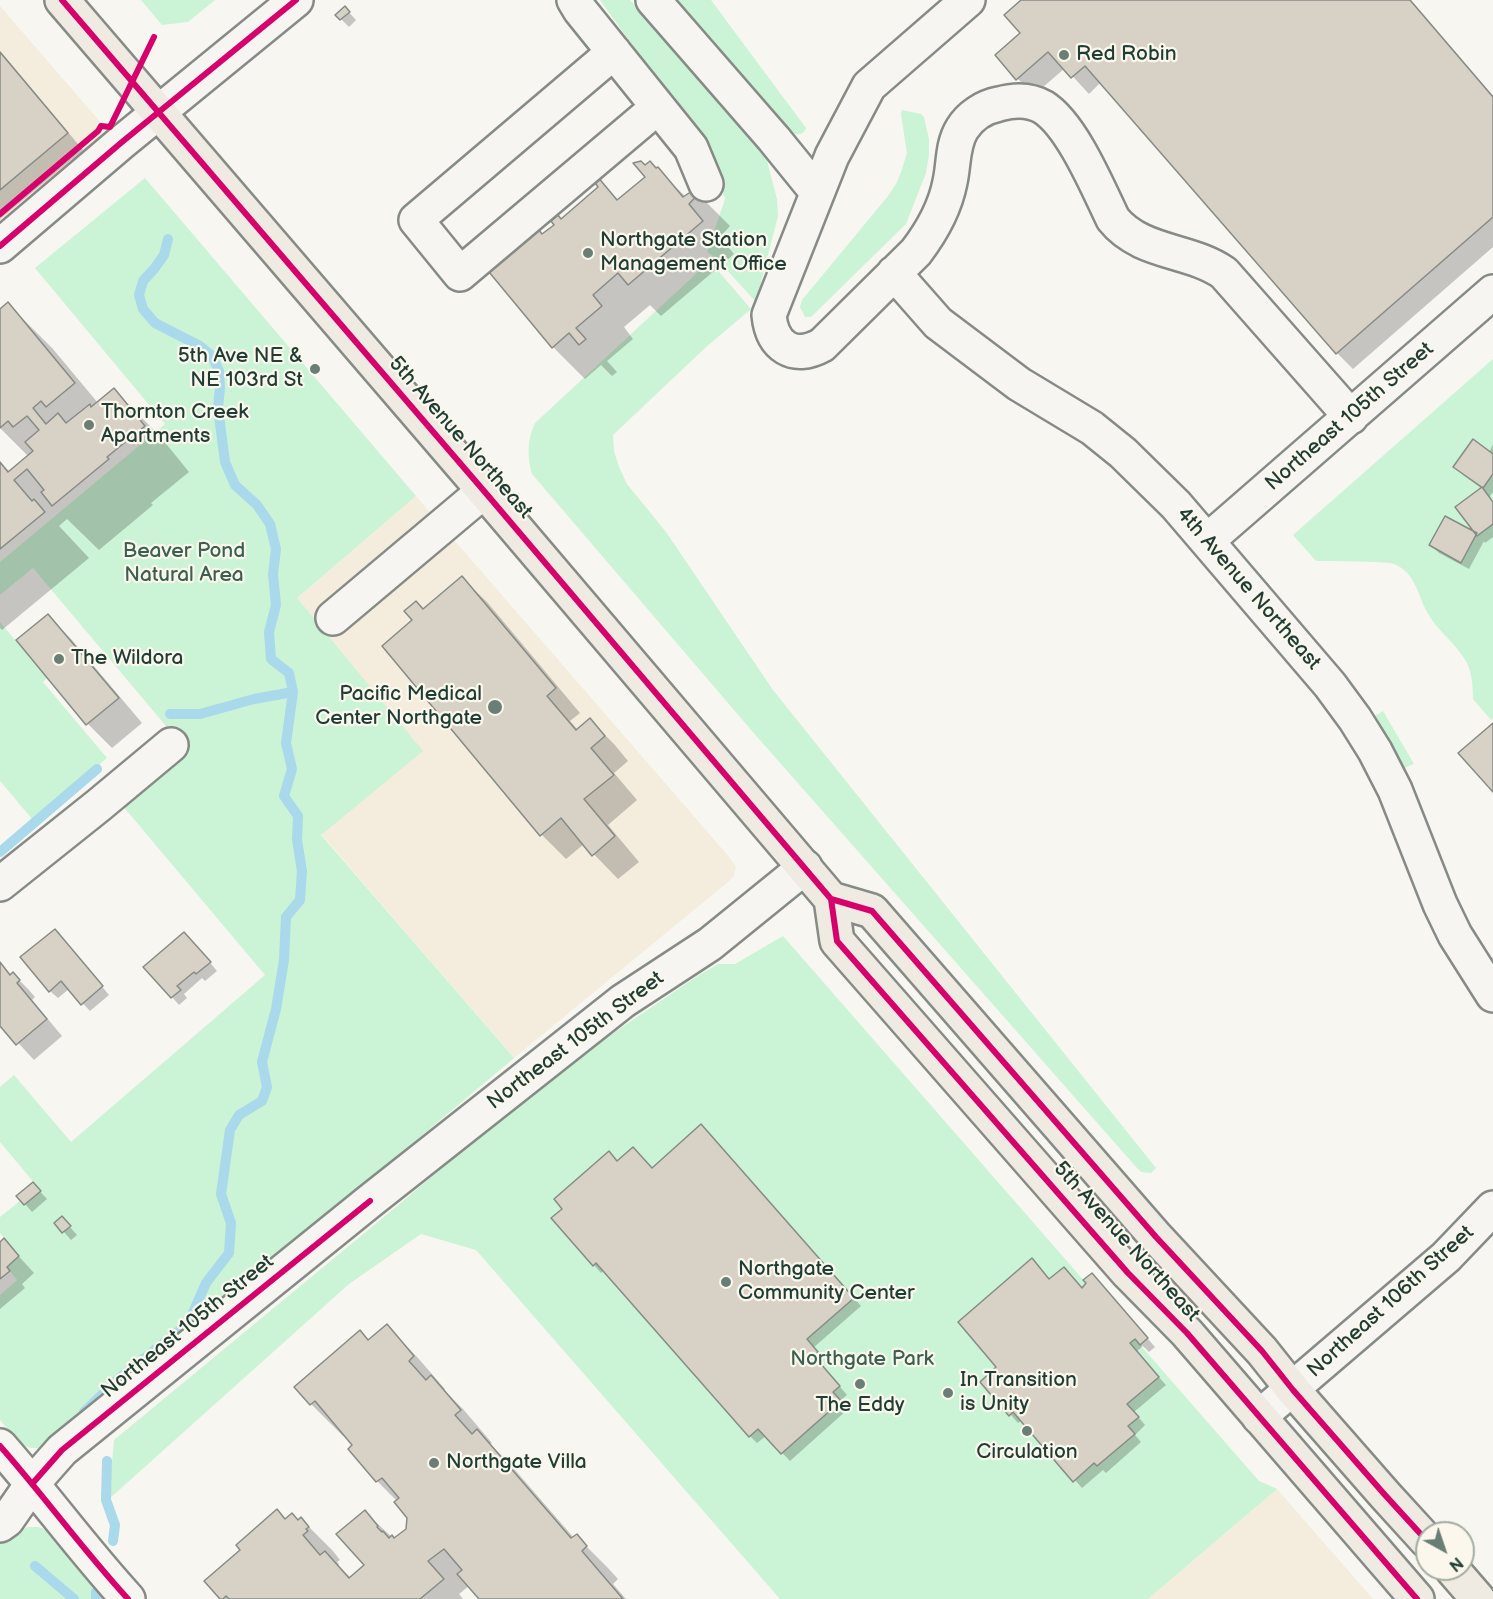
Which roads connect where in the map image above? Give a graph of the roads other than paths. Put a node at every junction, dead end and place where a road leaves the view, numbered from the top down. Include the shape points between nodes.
1 (62, 0) edge
2 (296, 0) edge
3 (574, 0) edge
4 (653, 0) edge
5 (968, 0) edge
6 (614, 52) junction
7 (658, 107) junction
8 (158, 112) junction
9 (706, 184) dead end
10 (817, 192) junction
11 (0, 246) edge
12 (894, 273) junction
13 (1493, 292) edge
14 (1351, 417) junction
15 (484, 491) junction
16 (1207, 541) junction
17 (333, 618) dead end
18 (171, 746) dead end
19 (805, 867) junction
20 (0, 884) edge
21 (831, 899) junction
22 (1493, 995) edge
23 (1491, 1214) edge
24 (1293, 1390) junction
25 (1259, 1417) junction
26 (0, 1446) edge
27 (32, 1484) junction
28 (0, 1525) edge
29 (1415, 1528) edge
30 (1462, 1581) edge
31 (128, 1599) edge
32 (1417, 1599) edge
33 (1478, 1599) edge

1 - 8 main road, 5th Avenue Northeast
2 - 8 street
3 - 6 street
4 - 10 street
5 - 10 street via 869,86
6 - 7 street
6 - 7 street via 416,220 460,274
7 - 9 street via 691,148
8 - 11 street
8 - 15 main road, 5th Avenue Northeast
10 - 12 street via 769,315 773,336 790,350 813,350
12 - 14 street via 922,244 939,214 951,181 962,128 988,106 1011,100 1027,101 1053,115 1064,129 1119,226 1148,244 1210,264 1224,273
12 - 16 street, 4th Avenue Northeast via 938,323 1019,384 1092,428 1123,453
13 - 14 street, Northeast 105th Street
14 - 16 street, Northeast 105th Street
15 - 17 street
15 - 19 main road, 5th Avenue Northeast
16 - 22 street, 4th Avenue Northeast via 1355,719 1395,790 1455,935
18 - 20 street
19 - 21 main road, 5th Avenue Northeast
19 - 27 street, Northeast 105th Street via 710,944 623,1001 370,1201 62,1450
21 - 24 main road, 5th Avenue Northeast via 872,911
21 - 25 main road, 5th Avenue Northeast via 837,940
23 - 24 street, Northeast 106th Street
24 - 25 street, Northeast 106th Street
24 - 29 main road, 5th Avenue Northeast
25 - 32 main road, 5th Avenue Northeast
26 - 27 street
27 - 28 street, Northeast 105th Street
27 - 31 street
30 - 33 main road

